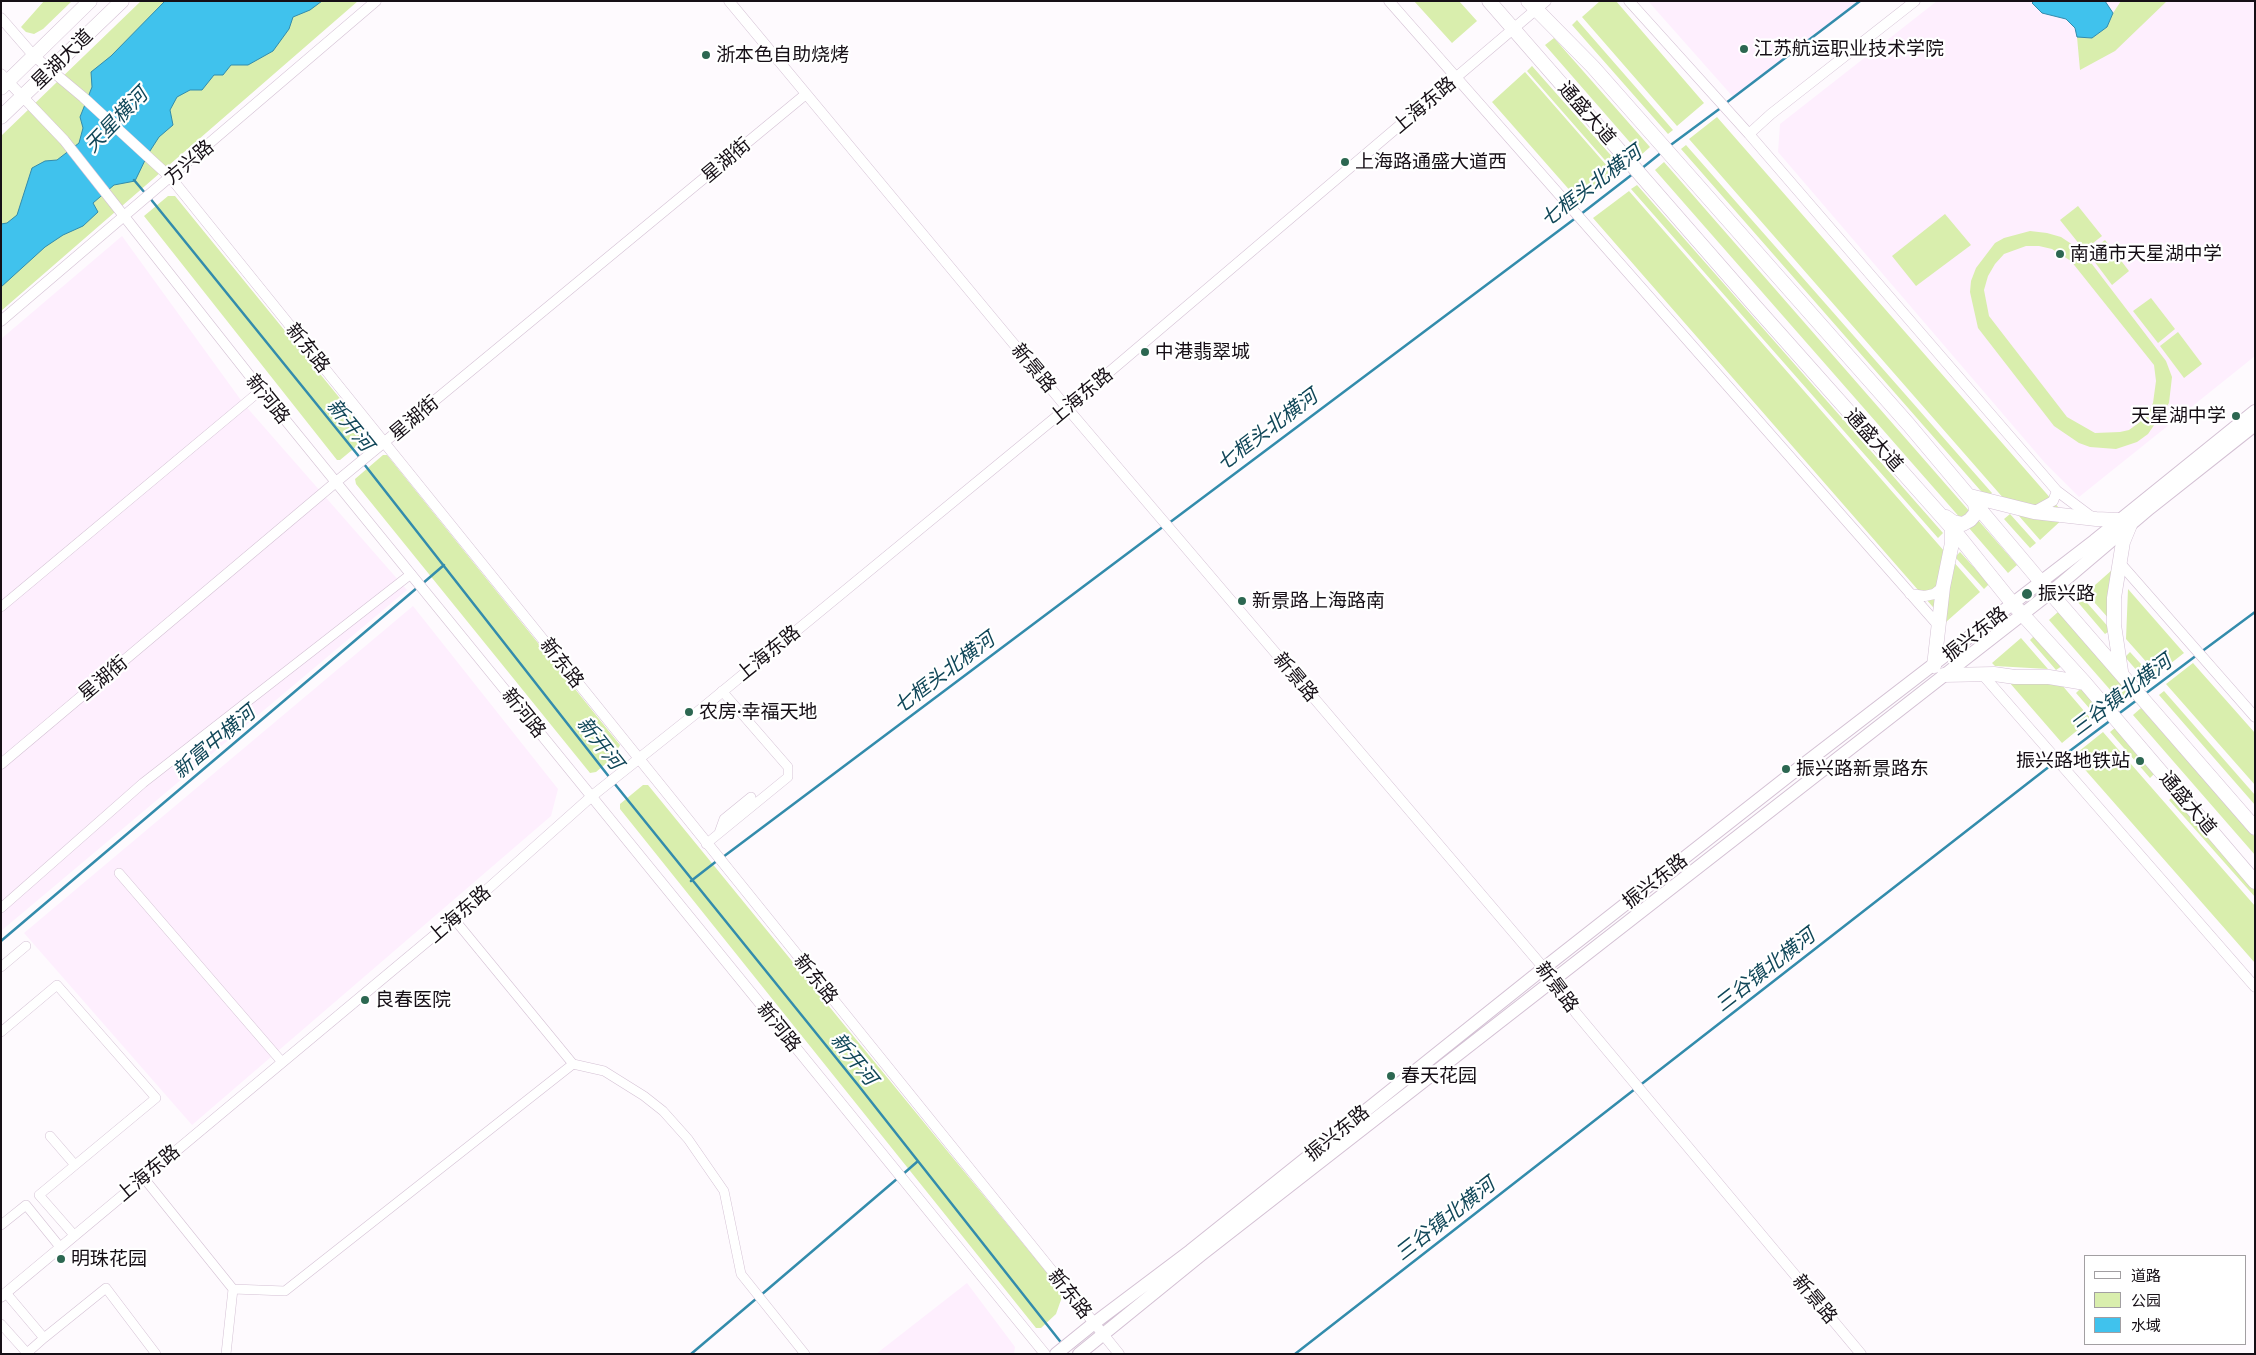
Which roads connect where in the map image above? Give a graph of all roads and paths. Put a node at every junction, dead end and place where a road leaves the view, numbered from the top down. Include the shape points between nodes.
1 (90, 1) edge
2 (122, 1) edge
3 (376, 1) edge
4 (729, 1) edge
5 (1389, 1) edge
6 (1489, 1) edge
7 (1629, 1) edge
8 (1915, 1) edge
9 (1537, 4) edge
10 (1, 18) edge
11 (1515, 29) junction
12 (34, 56) junction
13 (51, 69) junction
14 (1456, 78) junction
15 (3, 81) edge
16 (806, 94) junction
17 (22, 97) junction
18 (1, 117) edge
19 (1748, 132) junction
20 (171, 178) junction
21 (123, 217) junction
22 (1, 321) edge
23 (260, 390) junction
24 (1066, 408) junction
25 (2255, 412) edge
26 (2255, 425) edge
27 (384, 444) junction
28 (336, 482) junction
29 (2057, 491) junction
30 (1972, 500) junction
31 (2034, 512) junction
32 (1941, 514) junction
33 (2096, 520) junction
34 (2125, 522) junction
35 (1952, 528) junction
36 (2119, 562) junction
37 (414, 577) junction
38 (2041, 582) junction
39 (1943, 587) junction
40 (2051, 592) junction
41 (1910, 594) junction
42 (1, 607) edge
43 (2017, 609) junction
44 (1938, 625) junction
45 (1939, 670) junction
46 (1982, 674) junction
47 (2122, 674) junction
48 (2086, 683) junction
49 (722, 691) junction
50 (2255, 717) edge
51 (638, 760) junction
52 (1, 764) edge
53 (592, 796) junction
54 (751, 796) dead end
55 (2255, 828) edge
56 (719, 834) junction
57 (709, 847) junction
58 (119, 873) dead end
59 (2255, 882) edge
60 (1, 908) edge
61 (454, 919) junction
62 (26, 946) dead end
63 (1, 967) edge
64 (1544, 968) junction
65 (1554, 980) junction
66 (2255, 987) edge
67 (1, 1032) edge
68 (282, 1062) junction
69 (574, 1064) junction
70 (50, 1136) dead end
71 (74, 1165) junction
72 (143, 1177) junction
73 (1, 1225) edge
74 (74, 1235) junction
75 (60, 1247) junction
76 (233, 1289) junction
77 (4, 1295) edge
78 (1, 1324) edge
79 (1093, 1324) junction
80 (1103, 1334) junction
81 (44, 1338) junction
82 (1053, 1353) edge
83 (26, 1354) edge
84 (156, 1354) edge
85 (226, 1354) edge
86 (805, 1354) edge
87 (1080, 1354) edge
88 (1119, 1354) edge
89 (1861, 1354) edge

1 - 12 main road, 星湖大道
2 - 13 main road, 星湖大道
3 - 20 street, 方兴路
4 - 16 street, 新景路
5 - 14 street
6 - 11 main road, 通盛大道
7 - 19 street
8 - 19 street
9 - 11 street, 上海东路
9 - 30 main road, 通盛大道
10 - 12 street, 新东路
11 - 14 street, 上海东路
11 - 32 main road, 通盛大道
12 - 13 street, 新东路
12 - 15 main road, 星湖大道
13 - 17 main road, 星湖大道
13 - 20 street, 新东路
14 - 24 street, 上海东路
14 - 41 street
15 - 17 street, 新河路
16 - 24 street, 新景路
16 - 27 street, 星湖街
17 - 18 main road, 星湖大道
17 - 21 street, 新河路 via 64,140
19 - 29 street
20 - 21 street, 方兴路
20 - 27 street, 新东路
21 - 22 street, 方兴路
21 - 23 street, 新河路
23 - 28 street, 新河路
23 - 42 street
24 - 49 street, 上海东路
24 - 64 street, 新景路
25 - 34 main road, 振兴东路
26 - 34 main road, 振兴东路
27 - 28 street, 星湖街
27 - 51 street, 新东路 via 456,528
28 - 37 street, 新河路
28 - 52 street, 星湖街
29 - 31 street via 2053,501
29 - 33 street
30 - 31 main road
30 - 32 main road via 1976,513 1963,524
30 - 38 main road, 通盛大道
31 - 33 main road
32 - 35 main road, 通盛大道
33 - 34 main road
34 - 36 main road
34 - 38 main road, 振兴东路
34 - 40 main road, 振兴东路
35 - 39 main road
35 - 43 main road, 通盛大道
36 - 47 main road via 2114,625
36 - 50 street
37 - 53 street, 新河路
37 - 60 street via 143,783
38 - 40 main road, 通盛大道
38 - 43 main road, 振兴东路
39 - 41 street via 1925,596
39 - 44 main road
40 - 43 main road, 振兴东路
40 - 47 main road, 通盛大道
41 - 44 street
43 - 45 main road, 振兴东路
43 - 48 main road, 通盛大道
44 - 45 main road
45 - 46 main road
45 - 64 main road, 振兴东路 via 1791,774
45 - 65 main road, 振兴东路
46 - 48 main road
46 - 66 street
47 - 55 main road, 通盛大道
48 - 59 main road, 通盛大道
49 - 51 street, 上海东路
49 - 56 street via 788,767 788,777
51 - 53 street, 上海东路
51 - 57 street, 新东路
53 - 61 street, 上海东路
53 - 82 street, 新河路 via 905,1182
54 - 56 street via 724,818
56 - 57 street
57 - 79 street, 新东路
58 - 68 street
61 - 68 street, 上海东路
61 - 69 street
62 - 63 street
64 - 65 street, 新景路
64 - 79 main road, 振兴东路 via 1190,1251
65 - 80 main road, 振兴东路
65 - 89 street, 新景路 via 1576,1013
67 - 71 street via 57,985 156,1098
68 - 72 street, 上海东路
69 - 76 street via 285,1291
69 - 86 street via 604,1071 644,1096 663,1111 688,1139 724,1191 742,1274
70 - 71 street
71 - 74 street via 39,1194
72 - 74 street, 上海东路
72 - 76 street
73 - 75 street via 26,1205
74 - 75 street, 上海东路
75 - 77 street, 上海东路
76 - 85 street
77 - 81 street
78 - 83 street
79 - 80 street, 新东路
79 - 82 main road, 振兴东路
80 - 87 main road, 振兴东路
80 - 88 street, 新东路
81 - 83 street
81 - 84 street via 106,1288

